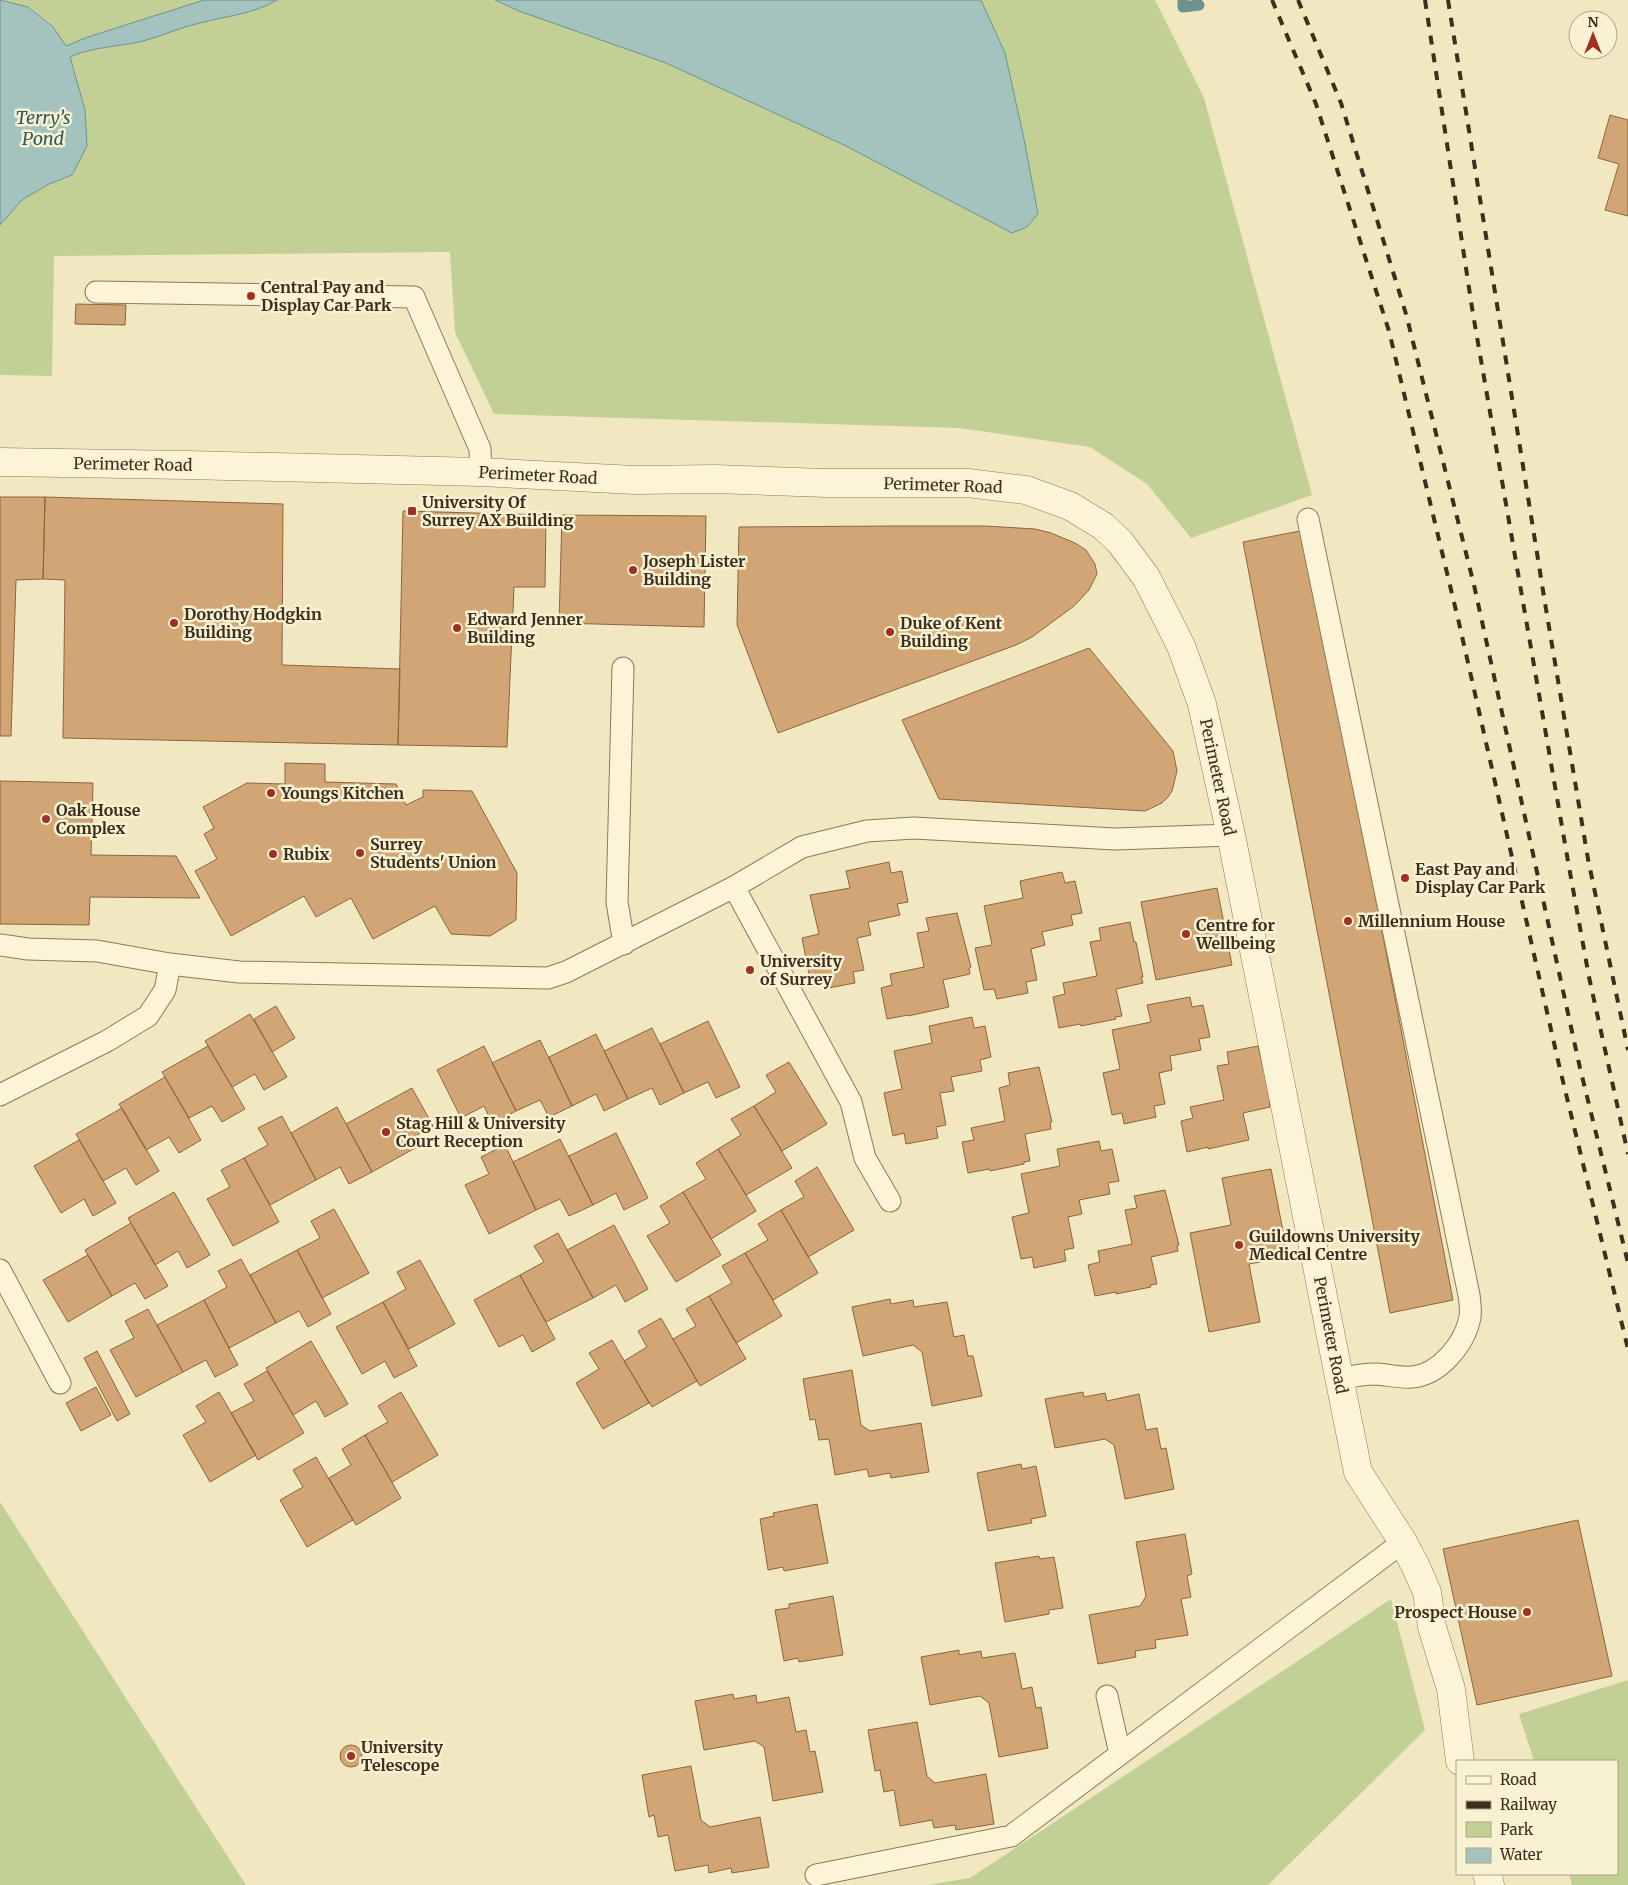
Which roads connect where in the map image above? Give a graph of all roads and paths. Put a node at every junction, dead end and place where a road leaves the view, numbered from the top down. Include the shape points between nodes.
1 (96, 292) dead end
2 (0, 462) edge
3 (481, 472) junction
4 (1308, 518) dead end
5 (623, 668) dead end
6 (1231, 835) junction
7 (734, 887) junction
8 (624, 944) junction
9 (0, 945) edge
10 (170, 964) junction
11 (0, 1095) edge
12 (890, 1201) dead end
13 (0, 1270) edge
14 (1340, 1379) junction
15 (60, 1383) dead end
16 (1402, 1542) junction
17 (1108, 1696) dead end
18 (1120, 1754) junction
19 (1460, 1760) edge
20 (816, 1875) dead end

1 - 3 lane via 414,297 480,449
2 - 3 street, Perimeter Road
3 - 6 street, Perimeter Road via 634,480 968,483 1026,490 1070,506 1103,526 1135,560 1181,646 1202,704
4 - 14 lane via 1470,1294 1467,1328 1452,1352 1426,1374 1413,1377 1376,1374
5 - 8 lane via 617,902
6 - 7 lane via 1115,839 914,828 867,831 802,847
6 - 14 street, Perimeter Road
7 - 8 lane
7 - 12 lane via 851,1102 865,1158
8 - 10 lane via 548,978 239,972
9 - 10 lane via 97,951
10 - 11 lane via 165,990 148,1016 108,1041
13 - 15 lane
14 - 16 street, Perimeter Road via 1358,1472
16 - 18 lane
16 - 19 street, Perimeter Road via 1427,1592 1432,1627 1451,1689
17 - 18 lane
18 - 20 lane via 1011,1836

